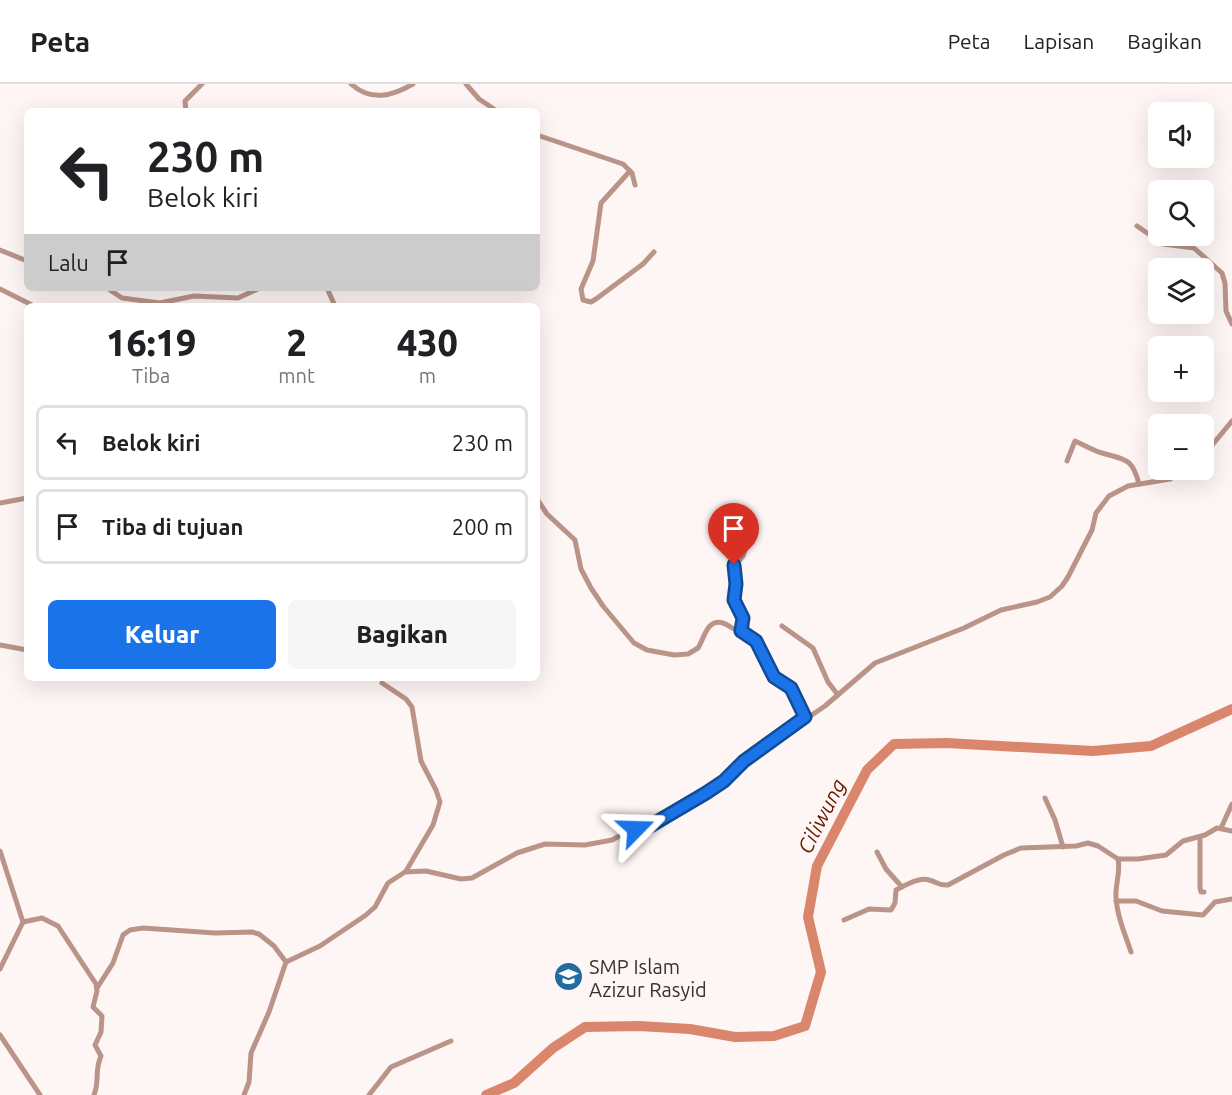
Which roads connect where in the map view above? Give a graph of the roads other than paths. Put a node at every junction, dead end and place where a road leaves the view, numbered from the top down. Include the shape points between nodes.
1 (202, 84) edge
2 (351, 84) edge
3 (413, 84) edge
4 (466, 84) edge
5 (186, 108) edge
6 (492, 108) edge
7 (540, 136) edge
8 (630, 171) junction
9 (635, 185) dead end
10 (1137, 226) dead end
11 (0, 250) edge
12 (654, 252) dead end
13 (24, 260) edge
14 (0, 289) edge
15 (112, 291) edge
16 (253, 291) edge
17 (28, 303) edge
18 (160, 303) edge
19 (160, 303) edge
20 (1232, 324) edge
21 (1232, 421) edge
22 (1214, 443) edge
23 (1067, 461) dead end
24 (1164, 480) edge
25 (1139, 484) junction
26 (24, 499) edge
27 (0, 503) edge
28 (540, 504) edge
29 (750, 533) dead end
30 (782, 626) dead end
31 (741, 631) junction
32 (0, 645) edge
33 (24, 649) edge
34 (382, 683) dead end
35 (838, 695) junction
36 (805, 717) junction
37 (1045, 798) dead end
38 (1232, 804) edge
39 (1221, 828) junction
40 (1232, 831) edge
41 (1200, 837) junction
42 (1063, 847) junction
43 (0, 851) edge
44 (877, 852) dead end
45 (1118, 859) junction
46 (406, 872) junction
47 (902, 887) junction
48 (1204, 892) dead end
49 (1232, 899) edge
50 (1116, 901) junction
51 (844, 920) dead end
52 (23, 922) junction
53 (1131, 952) dead end
54 (286, 962) junction
55 (0, 969) edge
56 (97, 988) junction
57 (0, 1035) edge
58 (450, 1041) dead end
59 (40, 1095) edge
60 (94, 1095) edge
61 (244, 1095) edge
62 (369, 1095) edge

1 - 5 street via 185,101
2 - 3 street via 379,96 392,95
4 - 6 street
7 - 8 street via 615,159
8 - 9 street
8 - 12 street via 601,203 593,261 581,290 583,300 596,299
10 - 20 street via 1163,244 1194,248 1222,273 1226,311
11 - 13 street
14 - 17 street
15 - 18 street via 122,298
16 - 19 street via 238,298 194,296
21 - 22 street
23 - 25 street via 1075,441 1127,461 1135,469
24 - 25 street
25 - 35 street via 1117,490 1101,505 1074,566 1050,597 997,612 884,659
26 - 27 street
28 - 31 street via 574,540 580,567 591,588 638,646 683,655 695,651 714,623 722,622
29 - 31 street via 743,556 734,567 734,600 743,618
30 - 35 street via 813,648
31 - 36 street via 756,641 774,677 791,688
32 - 33 street
34 - 46 street via 412,707 421,761 440,802 435,820
35 - 36 street
36 - 46 street via 744,761 724,781 646,828 588,845 548,843 472,878 430,871
37 - 42 street
38 - 39 street
39 - 40 street
39 - 41 street
41 - 45 street via 1183,841 1163,856
41 - 48 street via 1200,888
42 - 45 street via 1092,843
42 - 47 street via 1013,850 948,885 924,880
43 - 52 street
44 - 47 street
45 - 50 street
46 - 54 street via 388,883 375,907 364,916 320,946
47 - 51 street via 895,892 891,910 869,909
49 - 50 street via 1215,902 1203,915 1162,911 1136,901
50 - 53 street
52 - 55 street
52 - 56 street via 42,918 58,926
54 - 56 street via 274,946 255,932 135,928 123,935 108,973
54 - 61 street via 251,1053
56 - 60 street via 93,1008 102,1021 95,1047 102,1056 96,1067 98,1083
57 - 59 street
58 - 62 street via 391,1067

